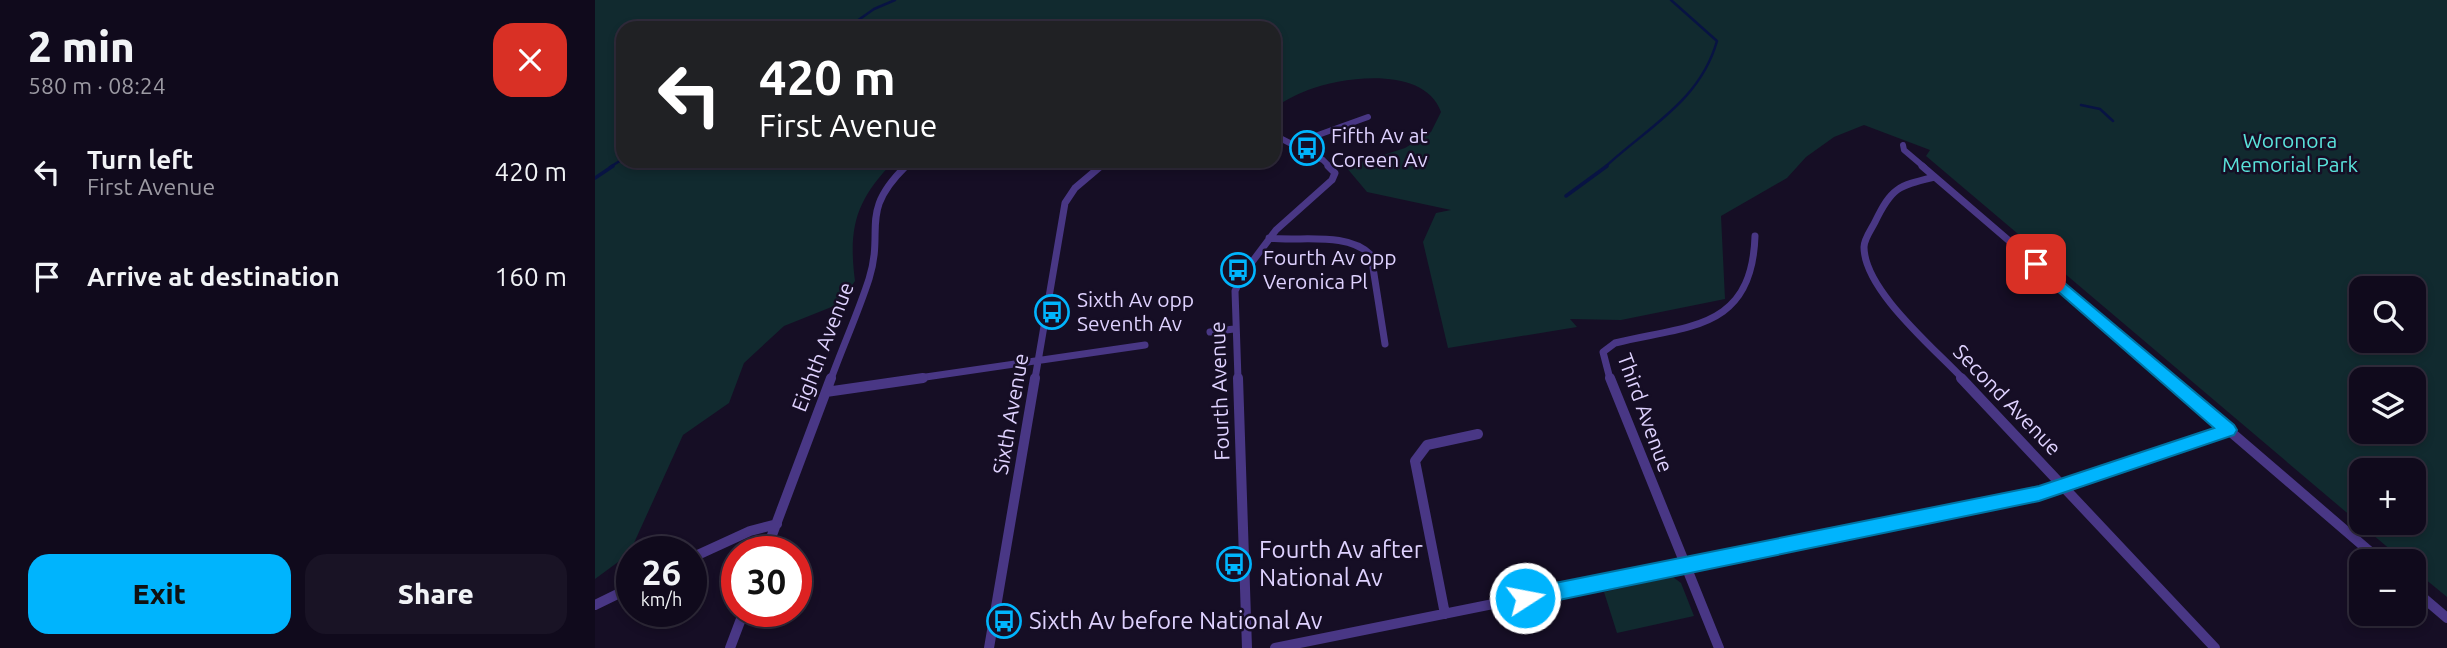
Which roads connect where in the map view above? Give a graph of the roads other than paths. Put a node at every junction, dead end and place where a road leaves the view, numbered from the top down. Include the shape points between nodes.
1 (1368, 117) dead end
2 (1281, 138) edge
3 (1293, 144) junction
4 (1901, 148) dead end
5 (904, 168) edge
6 (1099, 168) edge
7 (1935, 177) junction
8 (1755, 236) dead end
9 (1269, 238) junction
10 (1234, 329) junction
11 (1210, 332) dead end
12 (1385, 344) dead end
13 (1145, 345) dead end
14 (1038, 360) junction
15 (826, 392) junction
16 (2228, 430) junction
17 (1478, 434) dead end
18 (2063, 487) junction
19 (777, 524) junction
20 (772, 536) edge
21 (2367, 549) edge
22 (707, 551) edge
23 (1685, 566) junction
24 (616, 595) edge
25 (2426, 600) edge
26 (595, 606) edge
27 (1445, 614) junction
28 (2447, 618) edge
29 (738, 627) edge
30 (730, 648) edge
31 (989, 648) edge
32 (1247, 648) edge
33 (1275, 648) edge
34 (1719, 648) edge
35 (2215, 648) edge

1 - 3 street
2 - 3 street
3 - 9 street, Fourth Avenue via 1323,160 1335,173
4 - 7 street
5 - 15 street, Eighth Avenue via 875,212 873,265
6 - 14 street, Sixth Avenue via 1065,203
7 - 16 street
7 - 18 street, Second Avenue via 1899,186 1888,195 1864,244 1875,286
8 - 23 street, Third Avenue via 1733,309 1716,318 1615,343 1603,352
9 - 10 street, Fourth Avenue via 1235,291
9 - 12 street via 1350,242 1365,247 1373,264
10 - 11 street
10 - 32 street, Fourth Avenue
13 - 14 street
14 - 15 street
14 - 31 street, Sixth Avenue
15 - 19 street, Eighth Avenue
16 - 18 street
16 - 21 street
17 - 27 street via 1427,445 1415,461
18 - 23 street
18 - 35 street, Second Avenue
19 - 20 street, Eighth Avenue
19 - 22 street
23 - 27 street
23 - 34 street, Third Avenue
24 - 26 street
25 - 28 street
27 - 33 street
29 - 30 street

